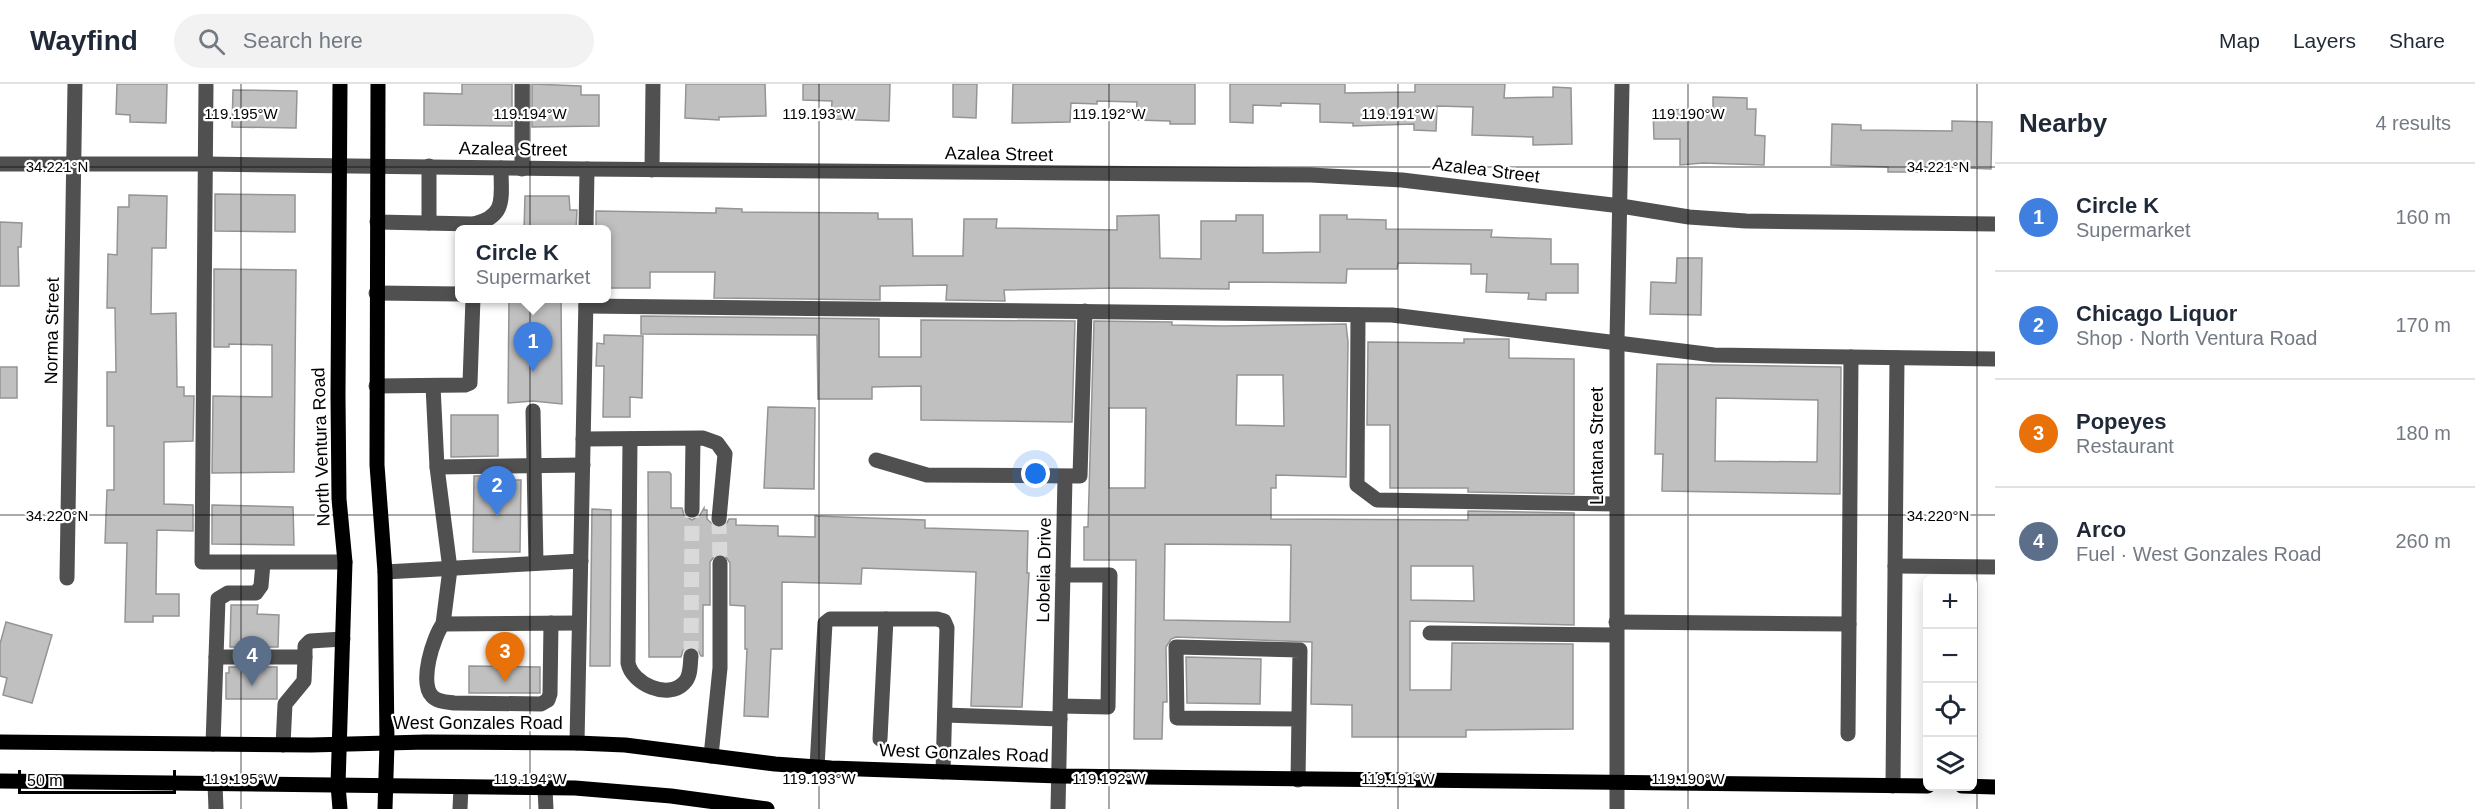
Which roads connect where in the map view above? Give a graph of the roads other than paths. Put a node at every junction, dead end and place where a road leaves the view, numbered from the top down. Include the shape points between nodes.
1 (75, 84) edge
2 (206, 84) edge
3 (340, 84) edge
4 (378, 84) edge
5 (522, 84) edge
6 (653, 84) edge
7 (1622, 84) edge
8 (0, 164) edge
9 (205, 164) junction
10 (74, 165) junction
11 (340, 166) junction
12 (378, 166) junction
13 (429, 166) junction
14 (501, 168) junction
15 (522, 169) junction
16 (587, 170) junction
17 (652, 170) junction
18 (1621, 206) junction
19 (377, 222) junction
20 (429, 223) junction
21 (1995, 224) edge
22 (455, 225) edge
23 (479, 225) edge
24 (586, 225) edge
25 (376, 293) junction
26 (455, 294) edge
27 (611, 302) edge
28 (473, 303) edge
29 (586, 303) edge
30 (1085, 311) junction
31 (1358, 315) junction
32 (1617, 341) junction
33 (1851, 357) junction
34 (1897, 358) junction
35 (1995, 359) edge
36 (433, 386) junction
37 (376, 387) junction
38 (534, 411) dead end
39 (630, 439) junction
40 (693, 439) junction
41 (583, 440) junction
42 (876, 460) dead end
43 (535, 465) junction
44 (583, 465) junction
45 (437, 467) junction
46 (1065, 477) junction
47 (1616, 504) junction
48 (692, 510) tunnel mouth
49 (719, 519) tunnel mouth
50 (581, 561) junction
51 (345, 562) junction
52 (263, 563) junction
53 (536, 564) junction
54 (720, 564) tunnel mouth
55 (1895, 566) junction
56 (1995, 567) edge
57 (450, 569) junction
58 (385, 572) junction
59 (1063, 575) junction
60 (67, 578) dead end
61 (886, 619) junction
62 (551, 623) junction
63 (579, 623) junction
64 (443, 624) junction
65 (1849, 624) junction
66 (1616, 629) junction
67 (1430, 633) dead end
68 (343, 639) junction
69 (691, 656) tunnel mouth
70 (216, 657) junction
71 (305, 657) junction
72 (1060, 713) junction
73 (945, 715) junction
74 (1299, 718) junction
75 (1848, 734) dead end
76 (880, 739) dead end
77 (0, 742) edge
78 (577, 742) junction
79 (387, 743) junction
80 (213, 744) junction
81 (340, 744) junction
82 (283, 745) junction
83 (711, 756) junction
84 (817, 767) junction
85 (943, 772) junction
86 (1059, 776) junction
87 (1298, 780) junction
88 (0, 782) edge
89 (1616, 783) junction
90 (215, 784) junction
91 (338, 785) junction
92 (386, 786) junction
93 (1893, 786) junction
94 (1923, 786) edge
95 (1977, 786) edge
96 (461, 787) junction
97 (1995, 787) edge
98 (545, 788) junction
99 (216, 809) edge
100 (340, 809) edge
101 (385, 809) edge
102 (459, 809) edge
103 (546, 809) edge
104 (767, 809) edge
105 (1058, 809) edge
106 (1617, 809) edge

1 - 10 street, Norma Street
2 - 9 street
3 - 11 main road, North Ventura Road
4 - 12 main road
5 - 15 street
6 - 17 street
7 - 18 street, Lantana Street
8 - 10 street, Azalea Street
9 - 10 street, Azalea Street
9 - 11 street, Azalea Street
9 - 52 street via 202,562
10 - 60 street, Norma Street
11 - 12 street, Azalea Street
11 - 51 main road, North Ventura Road via 339,499
12 - 13 street, Azalea Street
12 - 19 main road
13 - 14 street, Azalea Street
13 - 20 street
14 - 15 street, Azalea Street
14 - 23 street via 501,207 490,220
15 - 16 street, Azalea Street
16 - 17 street, Azalea Street
16 - 24 street
17 - 18 street, Azalea Street via 1311,175 1402,180
18 - 21 street, Azalea Street via 1746,221
18 - 32 street, Lantana Street
19 - 20 street
19 - 25 main road
20 - 22 street
25 - 26 street
25 - 37 main road
27 - 30 street
28 - 36 street via 470,383
29 - 41 street
30 - 31 street
30 - 46 street via 1080,476
31 - 32 street via 1392,315
31 - 47 street via 1357,485 1377,500
32 - 33 street via 1714,355
32 - 47 street, Lantana Street
33 - 34 street
33 - 65 street
34 - 35 street
34 - 55 street
36 - 37 street
36 - 45 street
37 - 58 main road
38 - 43 street
39 - 40 street
39 - 41 street
39 - 69 street via 630,672 650,687 672,688 684,684
40 - 48 street
40 - 49 street via 717,443 725,454
41 - 44 street
42 - 46 street via 927,475
43 - 44 street
43 - 45 street
43 - 53 street
44 - 50 street
45 - 57 street
46 - 59 street, Lobelia Drive
47 - 66 street, Lantana Street
50 - 53 street
50 - 63 street
51 - 52 street
51 - 68 main road, North Ventura Road
52 - 70 street via 261,586 256,593 228,593 218,599
53 - 57 street
54 - 83 street via 720,668
55 - 56 street
55 - 93 street
57 - 58 street
57 - 64 street
58 - 79 main road
59 - 72 street, Lobelia Drive
59 - 72 street via 1110,575 1108,707
61 - 73 street via 944,621
61 - 76 street
61 - 84 street via 830,619 825,623
62 - 63 street
62 - 64 street
62 - 64 street via 550,694 541,704 454,703 432,697 427,687 429,657
63 - 78 street
65 - 66 street
65 - 75 street
66 - 67 street
66 - 89 street, Lantana Street
68 - 71 street via 310,641 305,646
68 - 81 main road, North Ventura Road
70 - 71 street
70 - 80 street
71 - 82 street via 304,681 285,704
72 - 73 street
72 - 86 street, Lobelia Drive
73 - 85 street
74 - 74 street via 1300,650 1176,647 1177,718
74 - 87 street
77 - 80 main road, West Gonzales Road
78 - 79 main road, West Gonzales Road
78 - 83 main road, West Gonzales Road
79 - 81 main road, West Gonzales Road
79 - 92 main road
80 - 82 main road, West Gonzales Road
81 - 82 main road, West Gonzales Road
81 - 91 main road, North Ventura Road
83 - 84 main road, West Gonzales Road
84 - 85 main road, West Gonzales Road
85 - 86 main road, West Gonzales Road
86 - 87 main road, West Gonzales Road
86 - 105 street, Lobelia Drive
87 - 89 main road, West Gonzales Road
88 - 90 main road
89 - 93 main road, West Gonzales Road
89 - 106 street, Lantana Street
90 - 91 main road
90 - 99 street
91 - 92 main road
91 - 100 main road, North Ventura Road
92 - 96 main road
92 - 101 main road
93 - 94 main road, West Gonzales Road
95 - 97 main road
96 - 98 main road
96 - 102 street
98 - 103 street
98 - 104 main road via 671,796

